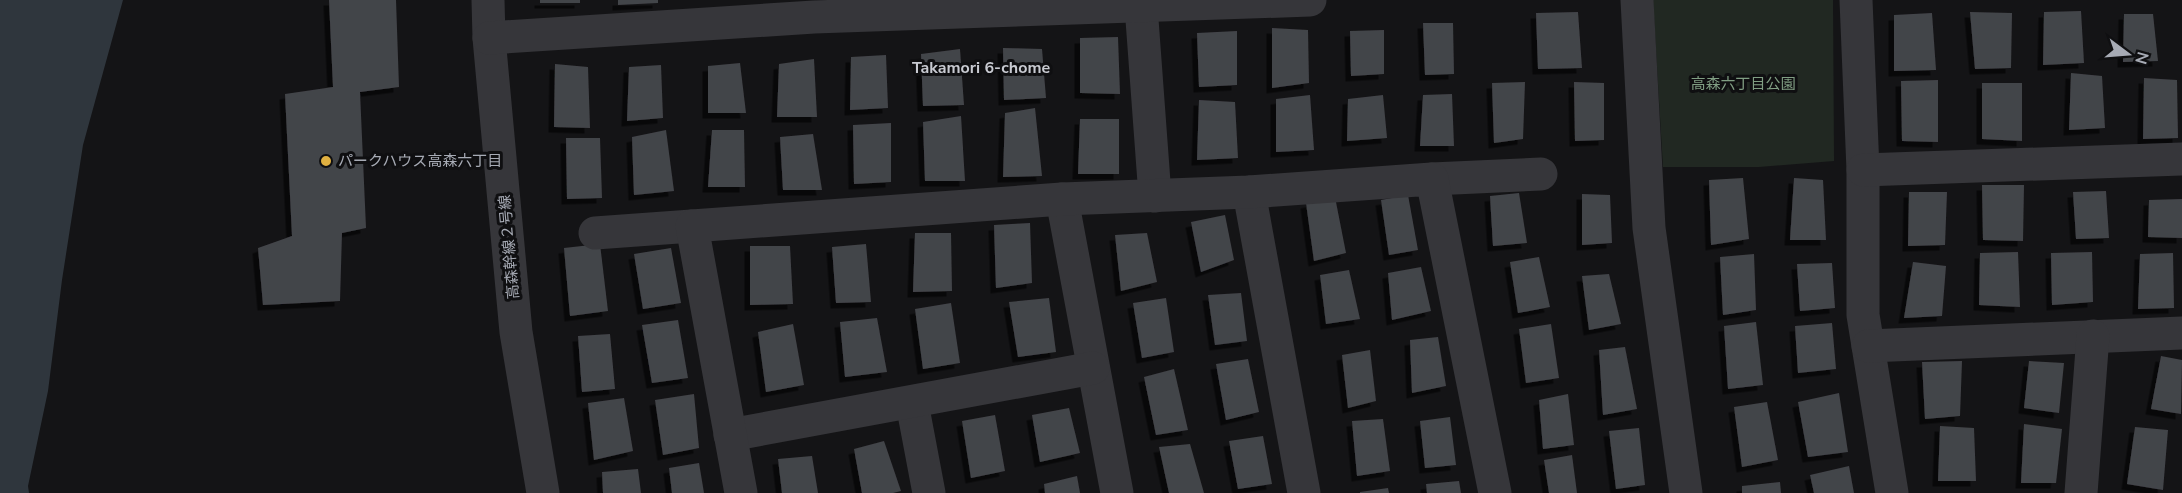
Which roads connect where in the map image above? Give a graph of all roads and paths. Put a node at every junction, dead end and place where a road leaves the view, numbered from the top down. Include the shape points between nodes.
1 (488, 0) edge
2 (1310, 0) edge
3 (1637, 0) edge
4 (1856, 0) edge
5 (983, 5) edge
6 (1141, 6) junction
7 (489, 38) junction
8 (2182, 159) edge
9 (1863, 170) junction
10 (1541, 174) dead end
11 (1432, 178) junction
12 (1249, 192) junction
13 (1155, 196) junction
14 (1062, 199) junction
15 (692, 225) junction
16 (595, 233) dead end
17 (2182, 333) edge
18 (2093, 336) junction
19 (1868, 346) junction
20 (1093, 368) junction
21 (912, 403) junction
22 (730, 435) junction
23 (543, 493) edge
24 (741, 493) edge
25 (929, 493) edge
26 (1117, 493) edge
27 (1304, 493) edge
28 (1495, 493) edge
29 (1686, 493) edge
30 (1892, 493) edge
31 (2082, 493) edge

1 - 7 street, 高森幹線２号線
2 - 6 street
3 - 29 street via 1649,228
4 - 9 street
5 - 6 street
5 - 7 street
6 - 13 street
7 - 23 street, 高森幹線２号線 via 516,332
8 - 9 street
9 - 19 street via 1863,315
10 - 11 street
11 - 12 street
11 - 28 street
12 - 13 street
12 - 27 street
13 - 14 street
14 - 15 street
14 - 20 street
15 - 16 street
15 - 22 street
17 - 18 street
18 - 19 street
18 - 31 street
19 - 30 street
20 - 21 street
20 - 26 street
21 - 22 street
21 - 25 street
22 - 24 street

